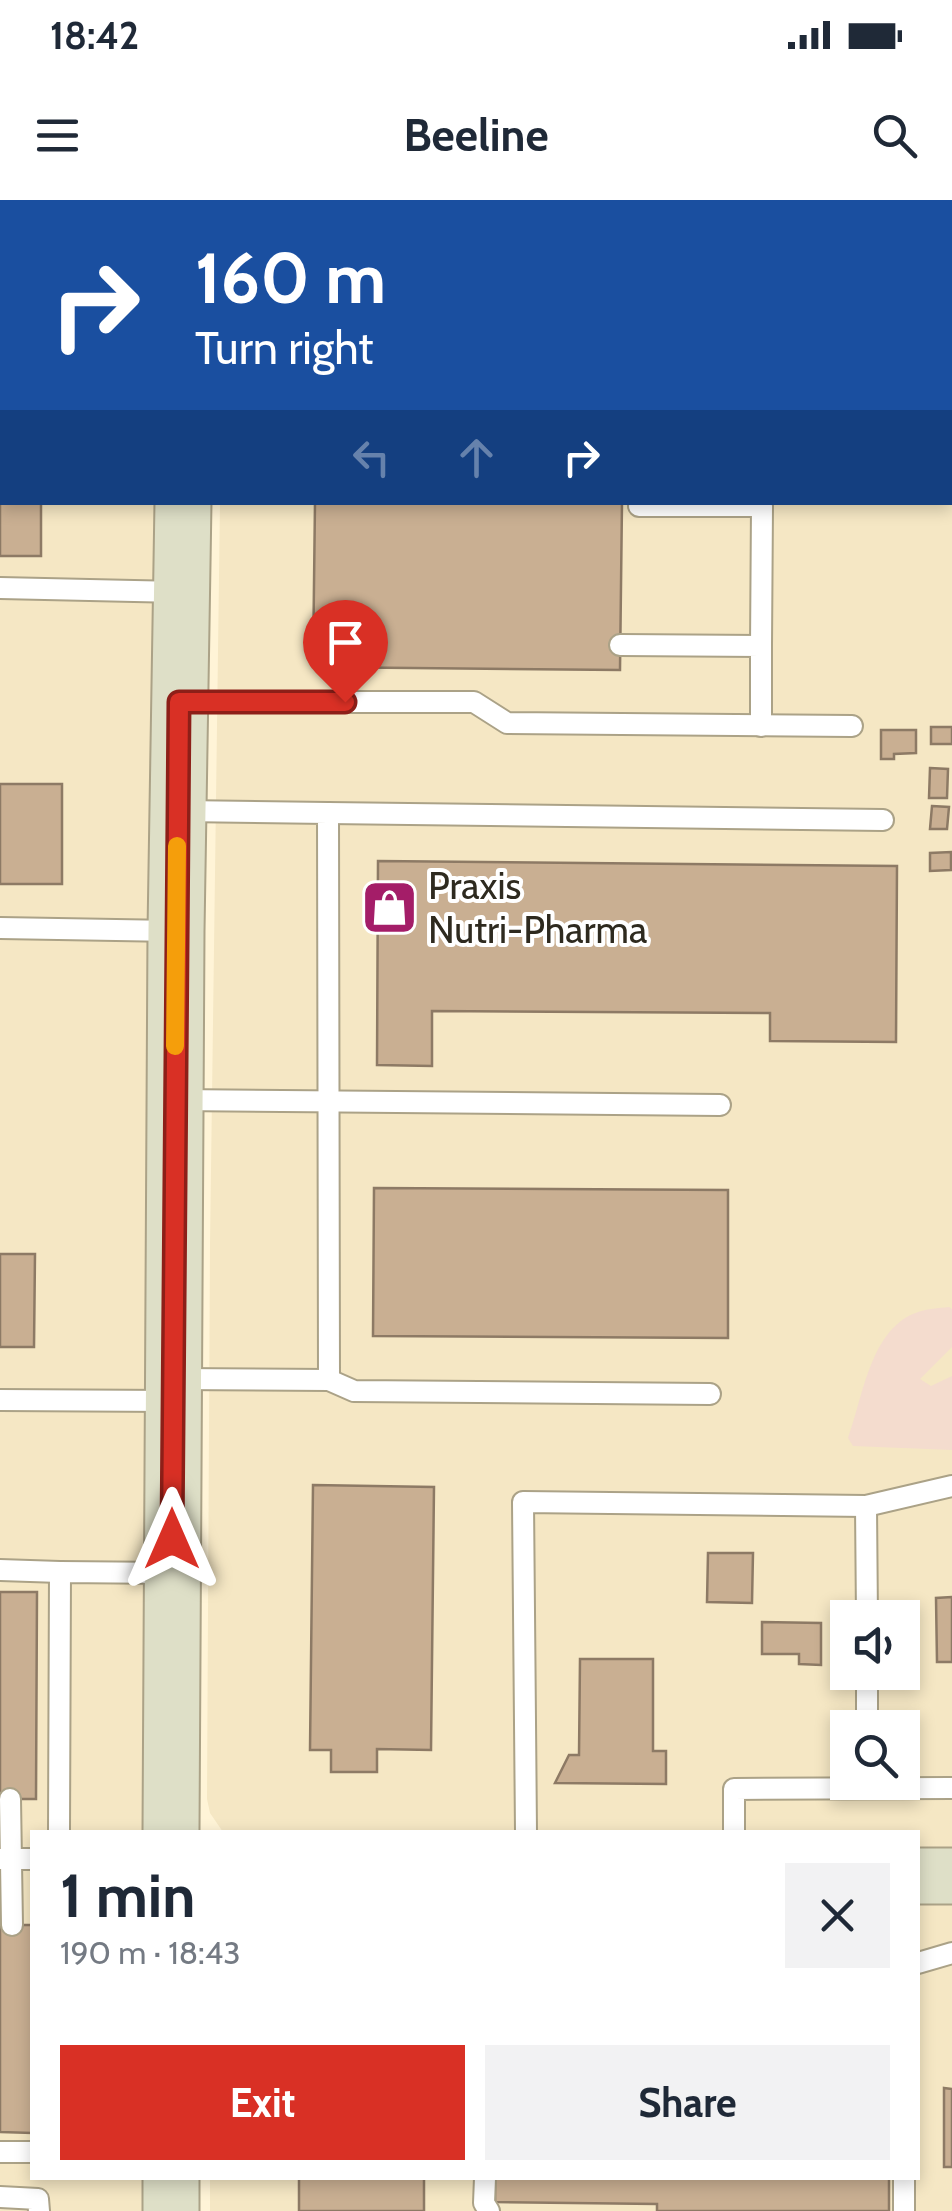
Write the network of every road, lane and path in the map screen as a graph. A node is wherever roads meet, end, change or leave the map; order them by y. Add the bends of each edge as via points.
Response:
1 (182, 505) edge
2 (639, 506) dead end
3 (0, 588) edge
4 (181, 592) junction
5 (620, 644) dead end
6 (761, 646) junction
7 (179, 702) junction
8 (761, 726) junction
9 (852, 726) dead end
10 (177, 811) junction
11 (328, 813) junction
12 (883, 820) dead end
13 (0, 928) edge
14 (176, 931) junction
15 (174, 1100) junction
16 (329, 1102) junction
17 (720, 1105) dead end
18 (330, 1380) junction
19 (173, 1390) junction
20 (710, 1394) dead end
21 (4, 1402) edge
22 (952, 1486) edge
23 (866, 1506) junction
24 (0, 1570) edge
25 (60, 1572) junction
26 (172, 1573) junction
27 (866, 1600) edge
28 (830, 1786) edge
29 (920, 1787) edge
30 (952, 1788) edge
31 (10, 1799) dead end
32 (59, 1830) edge
33 (171, 1830) edge
34 (526, 1830) edge
35 (734, 1830) edge
36 (5, 1859) edge
37 (920, 1876) edge
38 (952, 1876) edge
39 (12, 1925) dead end
40 (952, 1953) edge
41 (920, 1963) edge
42 (0, 2152) edge
43 (30, 2152) edge
44 (171, 2180) edge
45 (484, 2180) edge
46 (904, 2180) edge
47 (0, 2198) edge
48 (38, 2211) edge
49 (171, 2211) edge
50 (489, 2211) edge
51 (904, 2211) edge

1 - 4 street
2 - 6 lane via 762,506
3 - 4 lane
4 - 7 street
5 - 6 lane
6 - 8 lane
7 - 8 lane via 474,702 507,723
7 - 10 street
8 - 9 lane
10 - 11 lane
10 - 14 street
11 - 12 lane
11 - 16 lane
13 - 14 lane
14 - 15 street
15 - 16 lane
15 - 19 street
16 - 17 lane
16 - 18 lane
18 - 19 lane
18 - 20 lane via 354,1391
19 - 21 lane
19 - 26 street
22 - 23 lane
23 - 27 lane
23 - 34 lane via 523,1502
24 - 25 lane
25 - 26 lane
25 - 32 lane
26 - 33 street
28 - 35 lane via 734,1789
29 - 30 lane
31 - 36 lane
36 - 39 lane
37 - 38 street
40 - 41 lane
42 - 43 lane
44 - 49 street
45 - 50 lane
46 - 51 lane
47 - 48 lane via 38,2199

